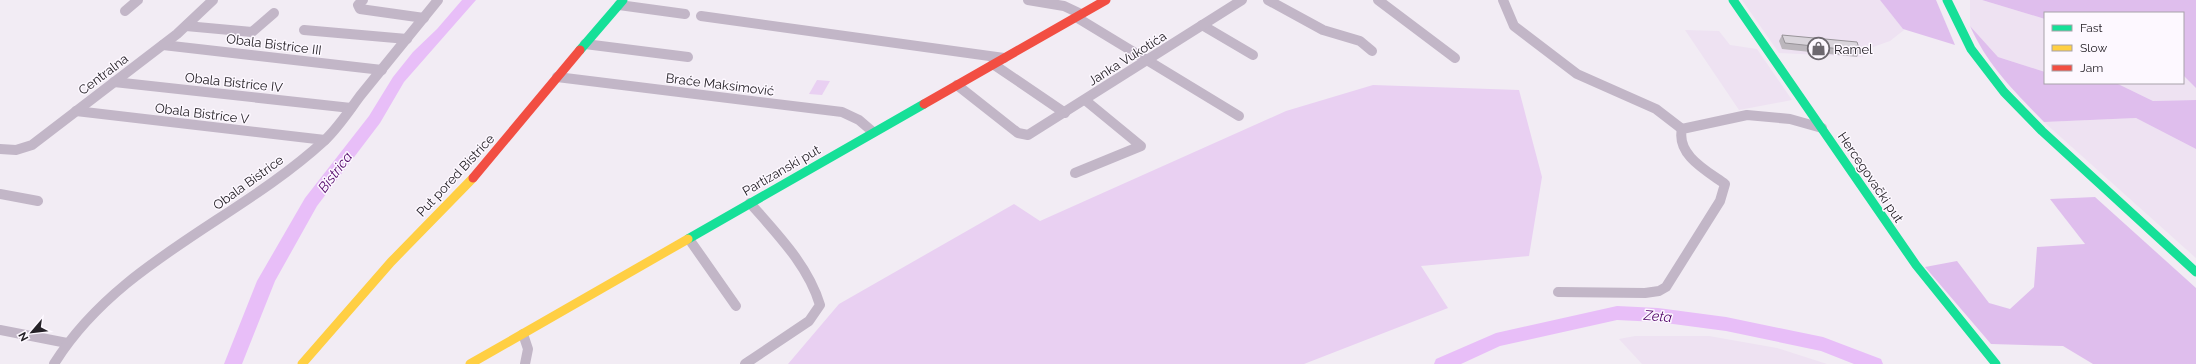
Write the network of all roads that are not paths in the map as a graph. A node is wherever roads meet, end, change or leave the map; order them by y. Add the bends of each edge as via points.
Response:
1 (138, 0) edge
2 (213, 0) edge
3 (438, 0) edge
4 (1028, 0) edge
5 (1106, 0) edge
6 (1242, 0) edge
7 (1268, 0) edge
8 (1378, 0) edge
9 (1503, 0) edge
10 (1733, 0) edge
11 (1947, 0) edge
12 (360, 2) edge
13 (621, 3) edge
14 (125, 11) dead end
15 (274, 13) dead end
16 (685, 14) dead end
17 (701, 16) dead end
18 (1079, 16) junction
19 (424, 18) junction
20 (1202, 25) junction
21 (186, 26) junction
22 (304, 30) dead end
23 (407, 39) junction
24 (585, 44) junction
25 (163, 45) junction
26 (1372, 51) dead end
27 (1253, 55) dead end
28 (688, 57) dead end
29 (1004, 58) junction
30 (1455, 58) dead end
31 (1146, 61) junction
32 (993, 64) junction
33 (382, 70) junction
34 (557, 76) junction
35 (114, 82) junction
36 (957, 85) junction
37 (1085, 100) junction
38 (351, 108) junction
39 (76, 111) junction
40 (1064, 113) junction
41 (1239, 116) dead end
42 (1822, 128) junction
43 (1682, 129) junction
44 (873, 132) junction
45 (325, 140) junction
46 (0, 149) edge
47 (1075, 173) dead end
48 (0, 194) edge
49 (38, 201) dead end
50 (750, 203) junction
51 (689, 239) junction
52 (2196, 272) edge
53 (1558, 292) dead end
54 (736, 306) dead end
55 (0, 330) edge
56 (523, 334) junction
57 (67, 343) junction
58 (54, 364) edge
59 (302, 364) edge
60 (470, 364) edge
61 (525, 364) edge
62 (745, 364) edge
63 (1996, 364) edge

1 - 14 street
2 - 21 street, Centralna
3 - 19 street, Obala Bistrice
4 - 18 street via 1064,6
5 - 18 street, Partizanski put
6 - 20 street, Janka Vukotića
7 - 26 street via 1329,32 1370,46
8 - 30 street
9 - 43 street via 1507,5 1509,20 1514,26 1577,74 1656,109
10 - 42 street, Hercegovački put
11 - 52 street via 1968,46 2004,92 2082,168
12 - 19 street via 360,9
13 - 16 street
13 - 24 street, Put pored Bistrice
15 - 21 street via 252,32
17 - 29 street
18 - 29 street, Partizanski put
18 - 31 street
19 - 23 street, Obala Bistrice
20 - 27 street
20 - 31 street, Janka Vukotića
21 - 25 street, Centralna
22 - 23 street
23 - 33 street, Obala Bistrice
24 - 28 street
24 - 34 street, Put pored Bistrice
25 - 33 street, Obala Bistrice III
25 - 35 street, Centralna
29 - 32 street, Partizanski put
31 - 37 street, Janka Vukotića
31 - 41 street
32 - 36 street, Partizanski put
32 - 40 street
33 - 38 street, Obala Bistrice
34 - 44 street, Braće Maksimović via 842,112 859,120
34 - 59 street, Put pored Bistrice via 465,188 391,262
35 - 38 street, Obala Bistrice IV
35 - 39 street, Centralna
36 - 40 street, Janka Vukotića via 1010,128 1025,135 1031,134
36 - 44 street, Partizanski put
37 - 40 street, Janka Vukotića
37 - 47 street via 1141,146
38 - 45 street, Obala Bistrice
39 - 45 street, Obala Bistrice V
39 - 46 street, Centralna via 32,145 16,150
42 - 43 street via 1790,119 1747,115
42 - 63 street, Hercegovački put via 1916,265
43 - 53 street via 1681,140 1688,156 1724,184 1720,201 1666,287 1645,293
44 - 50 street, Partizanski put
45 - 57 street, Obala Bistrice via 269,185 217,222 162,256 122,286
48 - 49 street
50 - 51 street, Partizanski put
50 - 62 street via 809,278 820,305 809,321
51 - 54 street
51 - 56 street, Partizanski put
55 - 57 street
56 - 60 street, Partizanski put
56 - 61 street via 529,355
57 - 58 street, Obala Bistrice

